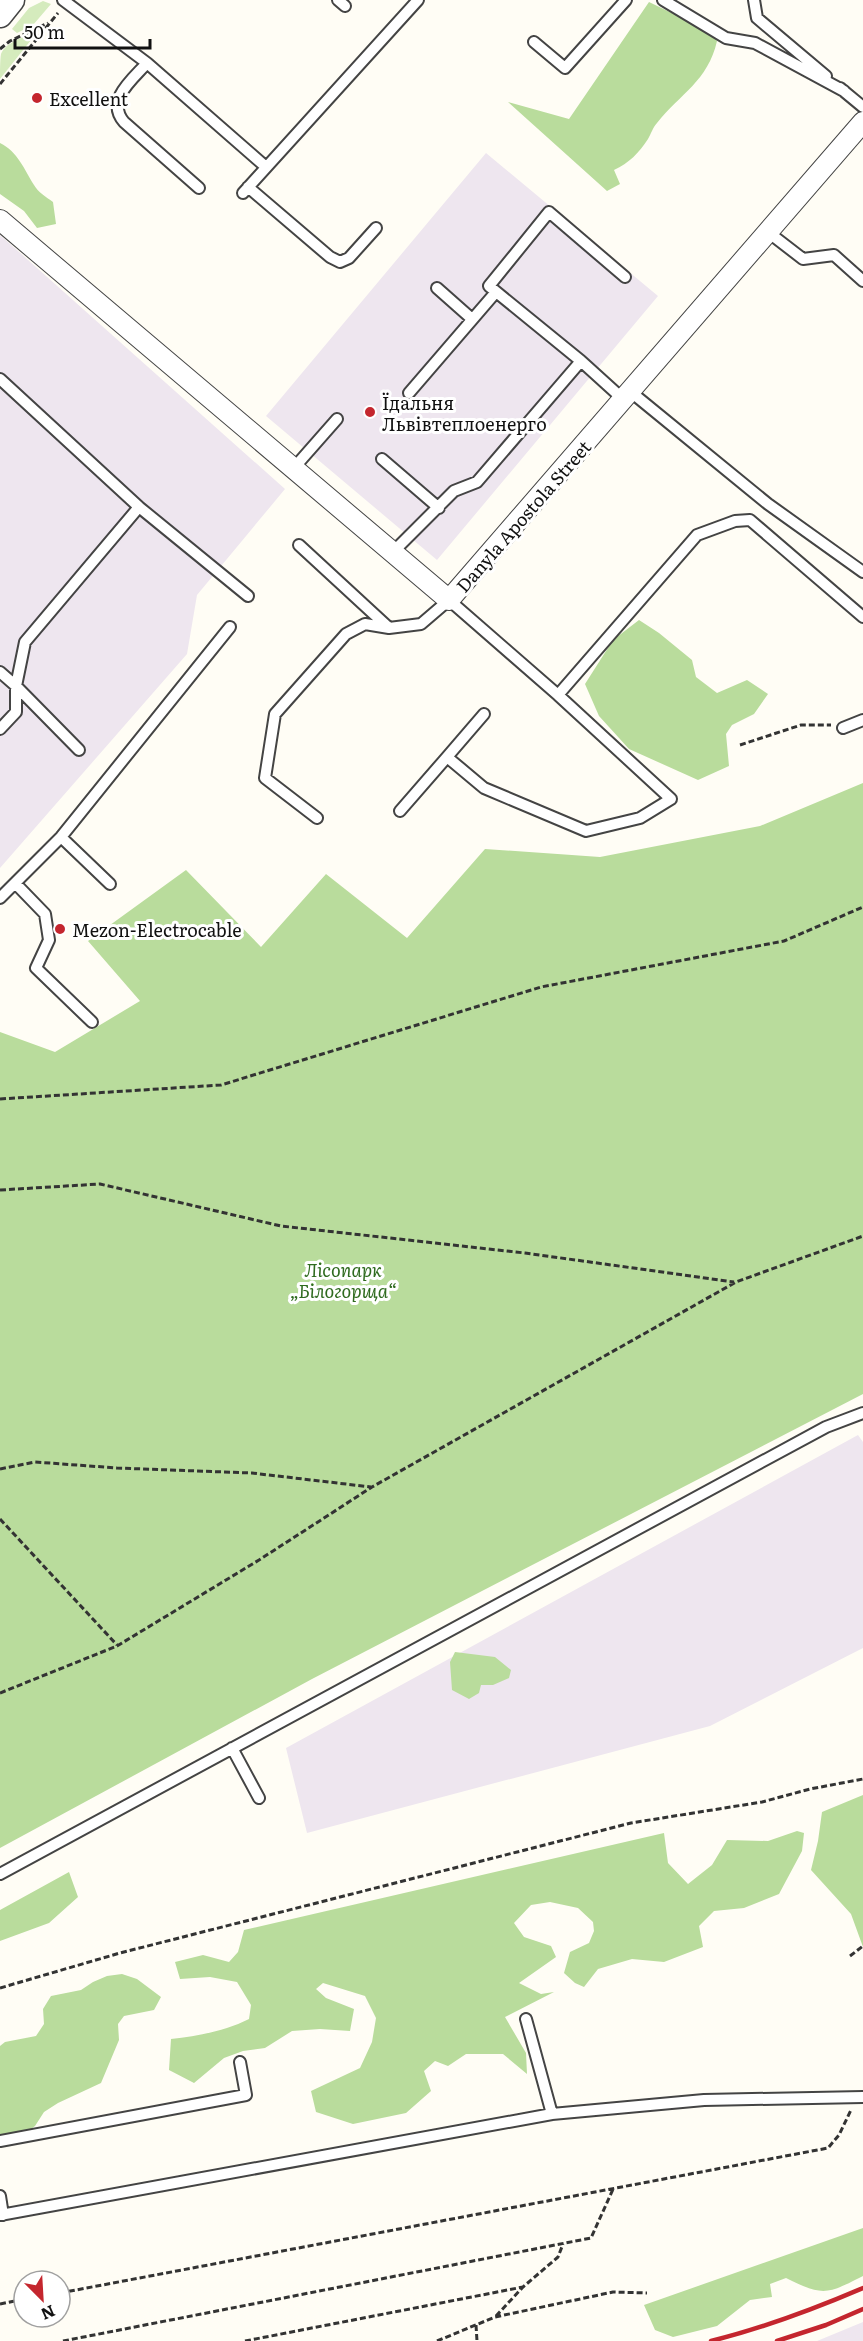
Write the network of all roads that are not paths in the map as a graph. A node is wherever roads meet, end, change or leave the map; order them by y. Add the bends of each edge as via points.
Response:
1 (12, 0) edge
2 (63, 0) edge
3 (418, 0) edge
4 (626, 0) edge
5 (663, 0) edge
6 (754, 0) edge
7 (0, 15) edge
8 (534, 42) dead end
9 (147, 63) junction
10 (844, 91) junction
11 (863, 107) edge
12 (861, 127) edge
13 (266, 167) junction
14 (199, 188) dead end
15 (0, 220) edge
16 (376, 228) dead end
17 (768, 232) junction
18 (625, 277) dead end
19 (863, 281) edge
20 (437, 288) dead end
21 (496, 292) junction
22 (472, 319) junction
23 (581, 361) junction
24 (0, 379) edge
25 (409, 393) dead end
26 (627, 396) junction
27 (337, 419) dead end
28 (381, 459) dead end
29 (293, 469) junction
30 (140, 507) junction
31 (439, 508) junction
32 (299, 545) dead end
33 (392, 553) junction
34 (863, 572) edge
35 (248, 596) dead end
36 (449, 600) junction
37 (863, 617) edge
38 (230, 627) dead end
39 (389, 628) junction
40 (0, 672) edge
41 (16, 686) junction
42 (558, 695) junction
43 (484, 714) dead end
44 (863, 720) edge
45 (843, 728) road end
46 (0, 729) edge
47 (79, 750) dead end
48 (447, 757) junction
49 (400, 811) dead end
50 (317, 818) dead end
51 (61, 837) junction
52 (15, 883) junction
53 (110, 884) dead end
54 (0, 898) edge
55 (92, 1022) dead end
56 (863, 1413) edge
57 (232, 1748) junction
58 (259, 1798) dead end
59 (0, 1874) edge
60 (526, 2019) dead end
61 (240, 2062) dead end
62 (859, 2097) edge
63 (552, 2114) junction
64 (0, 2141) edge
65 (0, 2196) edge
66 (2, 2215) edge

1 - 7 street
2 - 9 lane
3 - 13 lane
4 - 8 lane via 566,68
5 - 10 lane via 726,38 755,43
6 - 10 lane via 757,18
9 - 13 lane
9 - 14 lane via 119,97 118,113
10 - 11 lane
12 - 17 street, Danyla Apostola Street
13 - 16 lane via 245,190 336,260 350,258
15 - 29 street, Danyla Apostola Street
17 - 19 lane via 803,259 834,255
17 - 26 street, Danyla Apostola Street
18 - 21 lane via 549,212 489,285
20 - 22 lane
21 - 22 lane
21 - 23 lane
22 - 25 lane
23 - 26 lane
23 - 31 lane via 477,482 454,491
24 - 30 lane
26 - 34 lane
26 - 36 street, Danyla Apostola Street
27 - 29 lane
28 - 31 lane
29 - 33 street, Danyla Apostola Street
30 - 35 lane
30 - 41 lane via 25,642
31 - 33 lane
32 - 39 lane
33 - 36 street, Danyla Apostola Street
36 - 39 lane via 421,624
36 - 42 lane
37 - 42 lane via 750,520 735,521 697,535
38 - 51 lane
39 - 50 lane via 366,624 346,634 275,714 265,778
40 - 41 lane
41 - 46 lane via 16,711
41 - 47 lane
42 - 48 lane via 671,799 640,818 586,831 484,789
43 - 48 lane
44 - 45 lane
48 - 49 lane
51 - 52 lane
51 - 53 lane
52 - 54 lane
52 - 55 lane via 45,914 49,940 36,968
56 - 57 lane via 826,1427
57 - 58 lane
57 - 59 lane
60 - 63 lane
61 - 64 lane via 246,2095
62 - 63 lane via 704,2100
63 - 66 lane
65 - 66 lane

